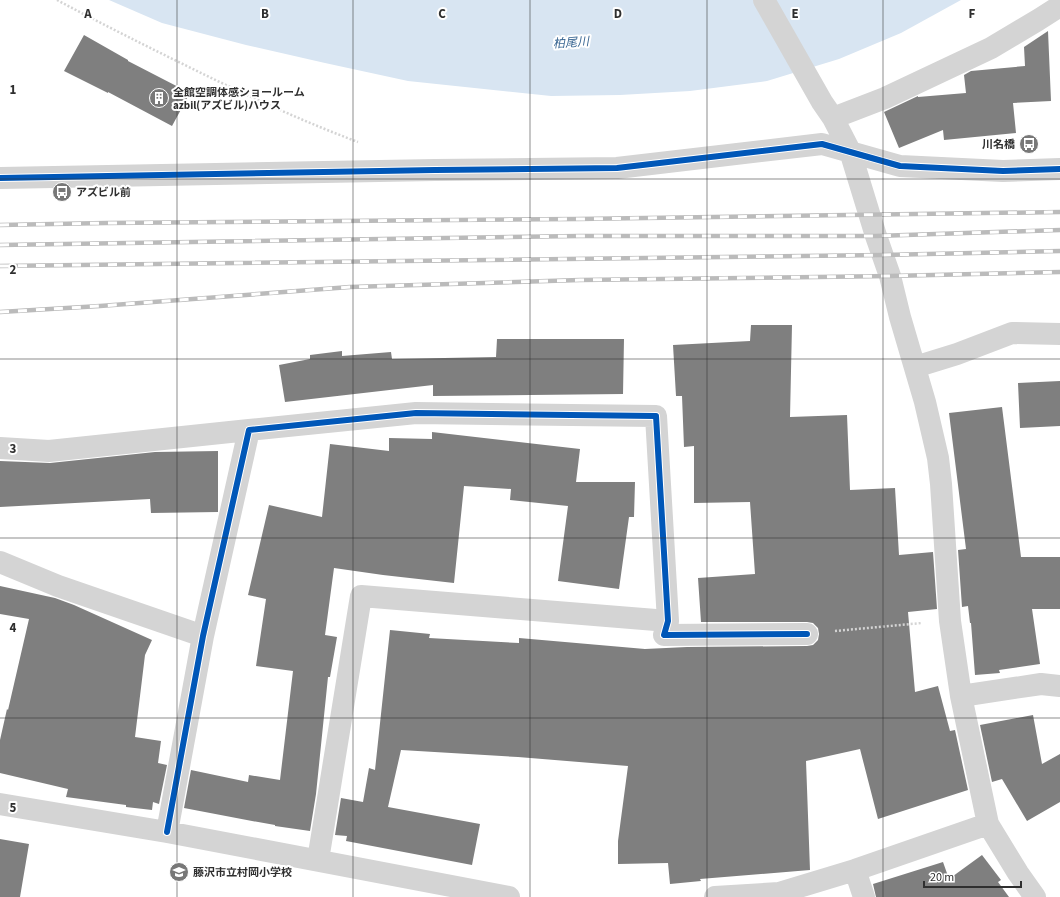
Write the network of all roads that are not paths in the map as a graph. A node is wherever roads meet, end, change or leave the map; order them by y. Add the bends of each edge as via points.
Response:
1 (764, 0) edge
2 (1060, 6) edge
3 (828, 110) junction
4 (850, 151) junction
5 (1060, 170) edge
6 (0, 178) edge
7 (1060, 334) edge
8 (914, 367) junction
9 (249, 430) junction
10 (0, 448) edge
11 (0, 562) edge
12 (668, 621) junction
13 (807, 634) road end
14 (203, 636) junction
15 (1060, 686) edge
16 (961, 696) junction
17 (0, 804) edge
18 (988, 824) junction
19 (167, 832) junction
20 (318, 860) junction
21 (855, 870) junction
22 (508, 897) edge
23 (715, 897) edge
24 (864, 897) edge
25 (1035, 897) edge

1 - 3 street
2 - 3 street via 991,48 885,98
3 - 4 street
4 - 5 street via 900,166 1003,171
4 - 6 street via 822,144 617,168
4 - 8 street via 890,276
7 - 8 street via 1012,333
8 - 16 street via 938,458 950,621
9 - 10 street via 50,451
9 - 12 street via 416,413 656,416
9 - 14 street
11 - 14 street via 58,586
12 - 13 street via 664,635
12 - 20 street via 361,596
14 - 19 street
15 - 16 street via 1041,684
16 - 18 street
17 - 19 street
18 - 21 street
18 - 25 street
19 - 20 street
20 - 22 street
21 - 23 street via 779,893
21 - 24 street

